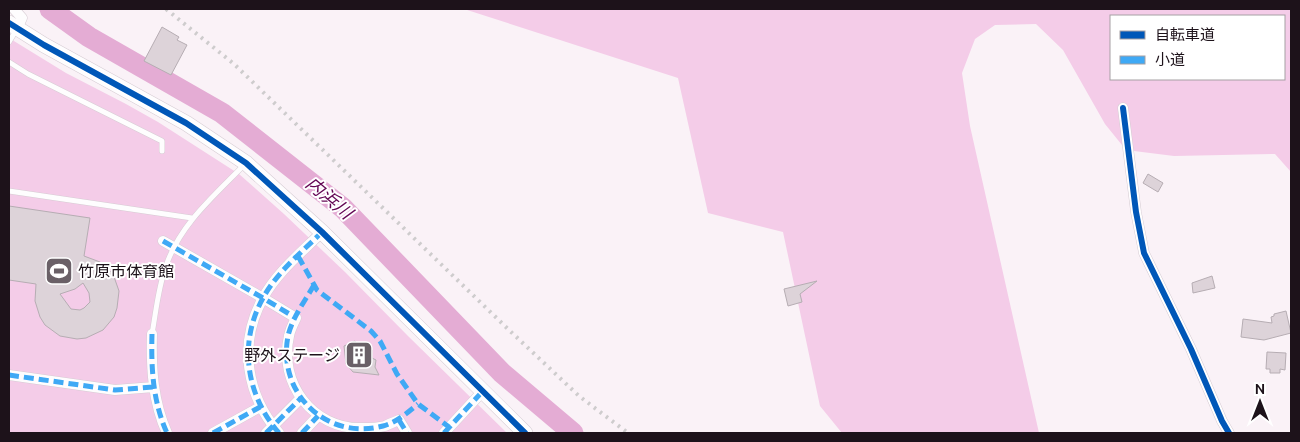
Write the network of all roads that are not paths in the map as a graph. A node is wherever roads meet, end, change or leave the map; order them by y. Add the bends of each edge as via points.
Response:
1 (14, 9) edge
2 (13, 26) edge
3 (9, 42) edge
4 (9, 62) edge
5 (1123, 108) dead end
6 (162, 151) dead end
7 (246, 164) junction
8 (9, 191) edge
9 (192, 218) junction
10 (322, 232) junction
11 (163, 241) dead end
12 (173, 247) junction
13 (263, 298) junction
14 (152, 334) joint
15 (9, 375) edge
16 (154, 388) junction
17 (482, 392) junction
18 (301, 398) junction
19 (260, 408) junction
20 (318, 416) junction
21 (273, 431) edge
22 (167, 433) edge
23 (212, 433) edge
24 (302, 433) edge
25 (407, 433) edge
26 (444, 433) edge
27 (525, 433) edge
28 (1229, 433) edge

1 - 2 street via 22,18
2 - 3 lane
2 - 7 street via 186,123
4 - 6 lane via 162,141
5 - 28 street via 1144,252
7 - 9 lane
7 - 10 street
8 - 9 lane
9 - 12 lane
10 - 13 street via 279,276
10 - 17 street
11 - 12 street
12 - 13 street
12 - 14 lane via 160,289
13 - 18 street via 296,318 289,334 287,353 291,378
13 - 19 street via 253,321 249,350 249,372
14 - 16 street
15 - 16 street via 115,390
16 - 22 street via 160,418
17 - 26 street
17 - 27 street
18 - 20 street
18 - 21 street
19 - 21 street
19 - 23 street
20 - 24 street
20 - 25 street via 332,424 353,428 377,427 399,420

